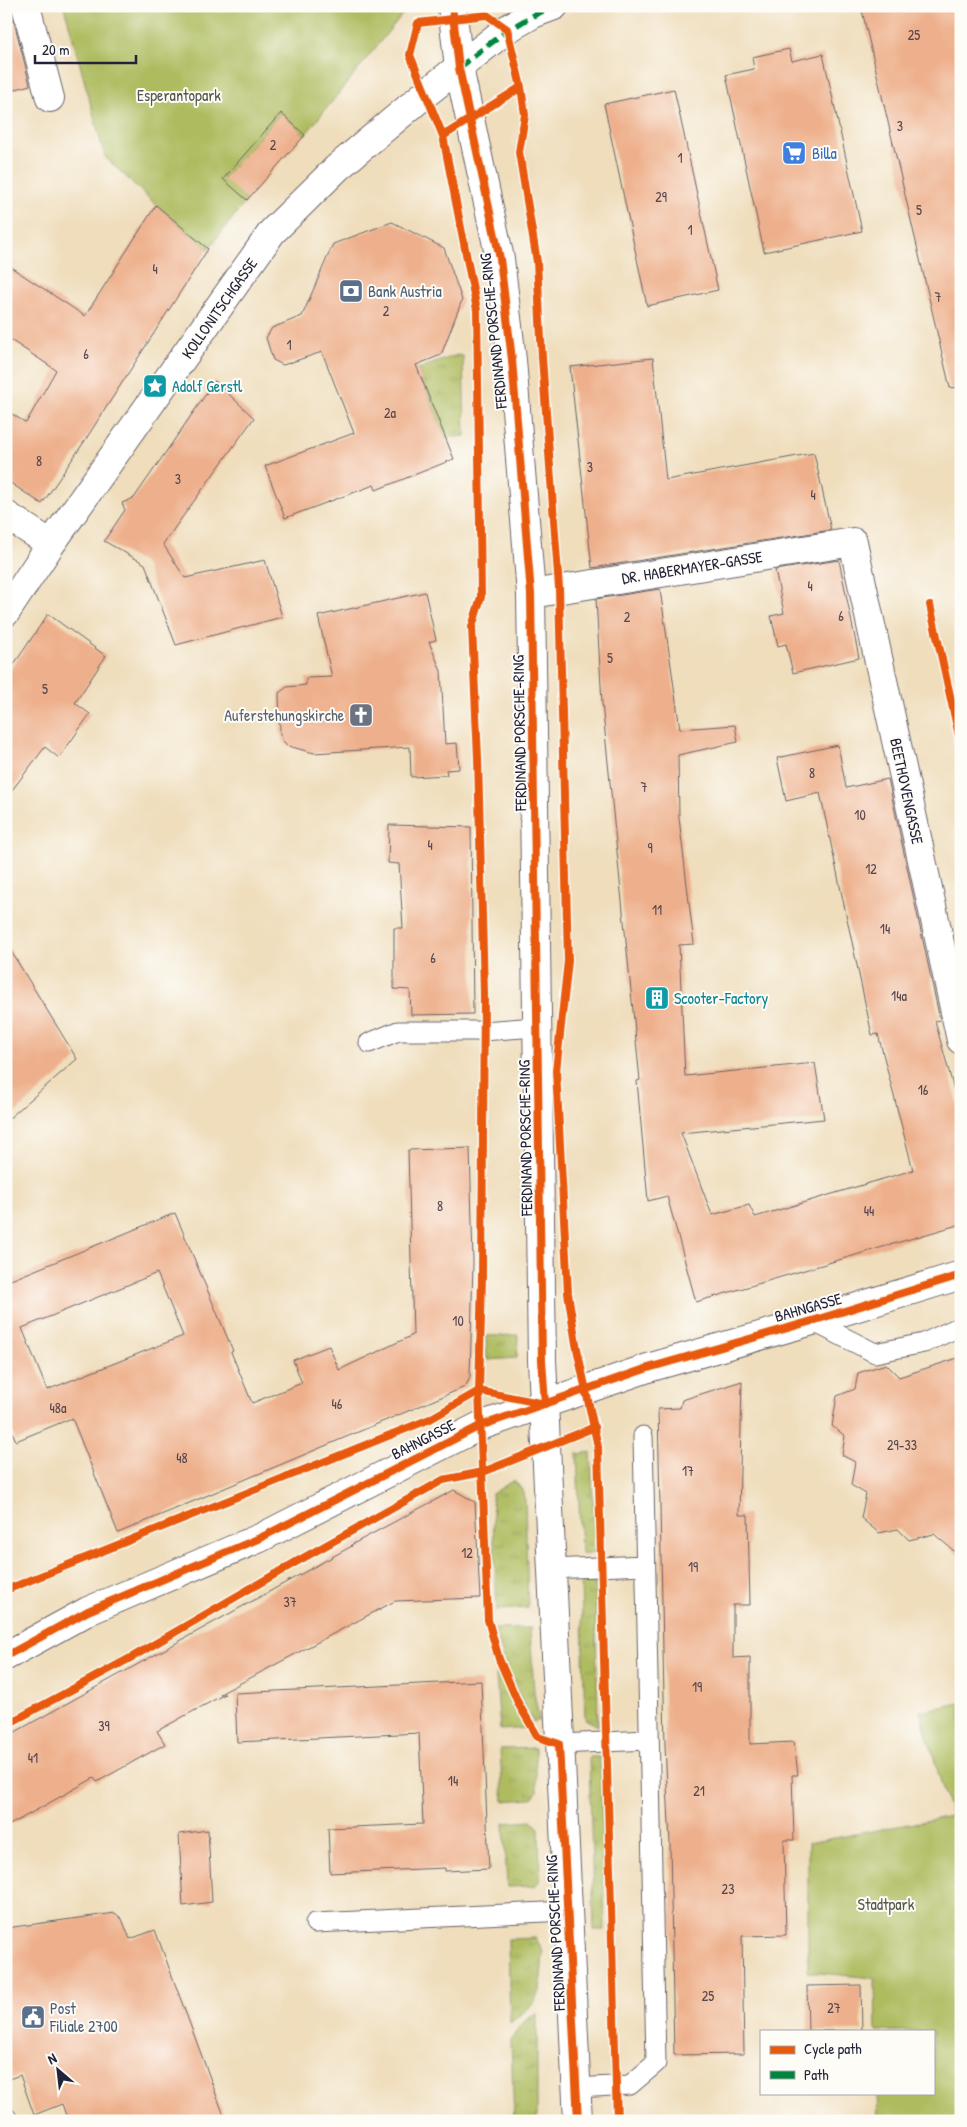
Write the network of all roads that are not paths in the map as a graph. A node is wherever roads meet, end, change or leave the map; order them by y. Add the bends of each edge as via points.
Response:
1 (26, 6) edge
2 (452, 6) edge
3 (554, 6) edge
4 (459, 68) junction
5 (50, 98) dead end
6 (6, 515) edge
7 (853, 542) joint
8 (51, 544) junction
9 (531, 594) junction
10 (6, 612) edge
11 (537, 1027) junction
12 (961, 1040) edge
13 (369, 1043) dead end
14 (961, 1275) edge
15 (812, 1321) junction
16 (961, 1326) edge
17 (544, 1404) junction
18 (643, 1436) dead end
19 (645, 1565) junction
20 (551, 1568) junction
21 (6, 1656) edge
22 (649, 1740) junction
23 (559, 1744) junction
24 (567, 1911) junction
25 (315, 1923) dead end
26 (576, 2088) junction
27 (6, 2117) edge
28 (9, 2121) edge
29 (578, 2121) edge

1 - 5 street
2 - 4 street, FERDINAND PORSCHE-RING
3 - 4 street, KOLLONITSCHGASSE via 507,29
4 - 8 street, KOLLONITSCHGASSE via 337,168 272,232
4 - 9 street, FERDINAND PORSCHE-RING via 500,259 512,360
6 - 8 street
7 - 9 street, DR. HABERMAYER-GASSE
7 - 12 street, BEETHOVENGASSE
8 - 10 street, KOLLONITSCHGASSE
9 - 11 street, FERDINAND PORSCHE-RING
11 - 13 lane via 398,1031
11 - 17 street, FERDINAND PORSCHE-RING
14 - 15 street, BAHNGASSE
15 - 16 lane via 875,1353 924,1343
15 - 17 street, BAHNGASSE via 648,1368
17 - 20 street, FERDINAND PORSCHE-RING
17 - 21 street, BAHNGASSE via 480,1426 260,1538 88,1611
18 - 19 lane
19 - 20 lane
19 - 22 lane
20 - 23 street, FERDINAND PORSCHE-RING
22 - 23 lane
22 - 26 lane via 656,2063 630,2086
23 - 24 street, FERDINAND PORSCHE-RING
24 - 25 lane
24 - 26 street, FERDINAND PORSCHE-RING
26 - 29 street, FERDINAND PORSCHE-RING
27 - 28 lane

